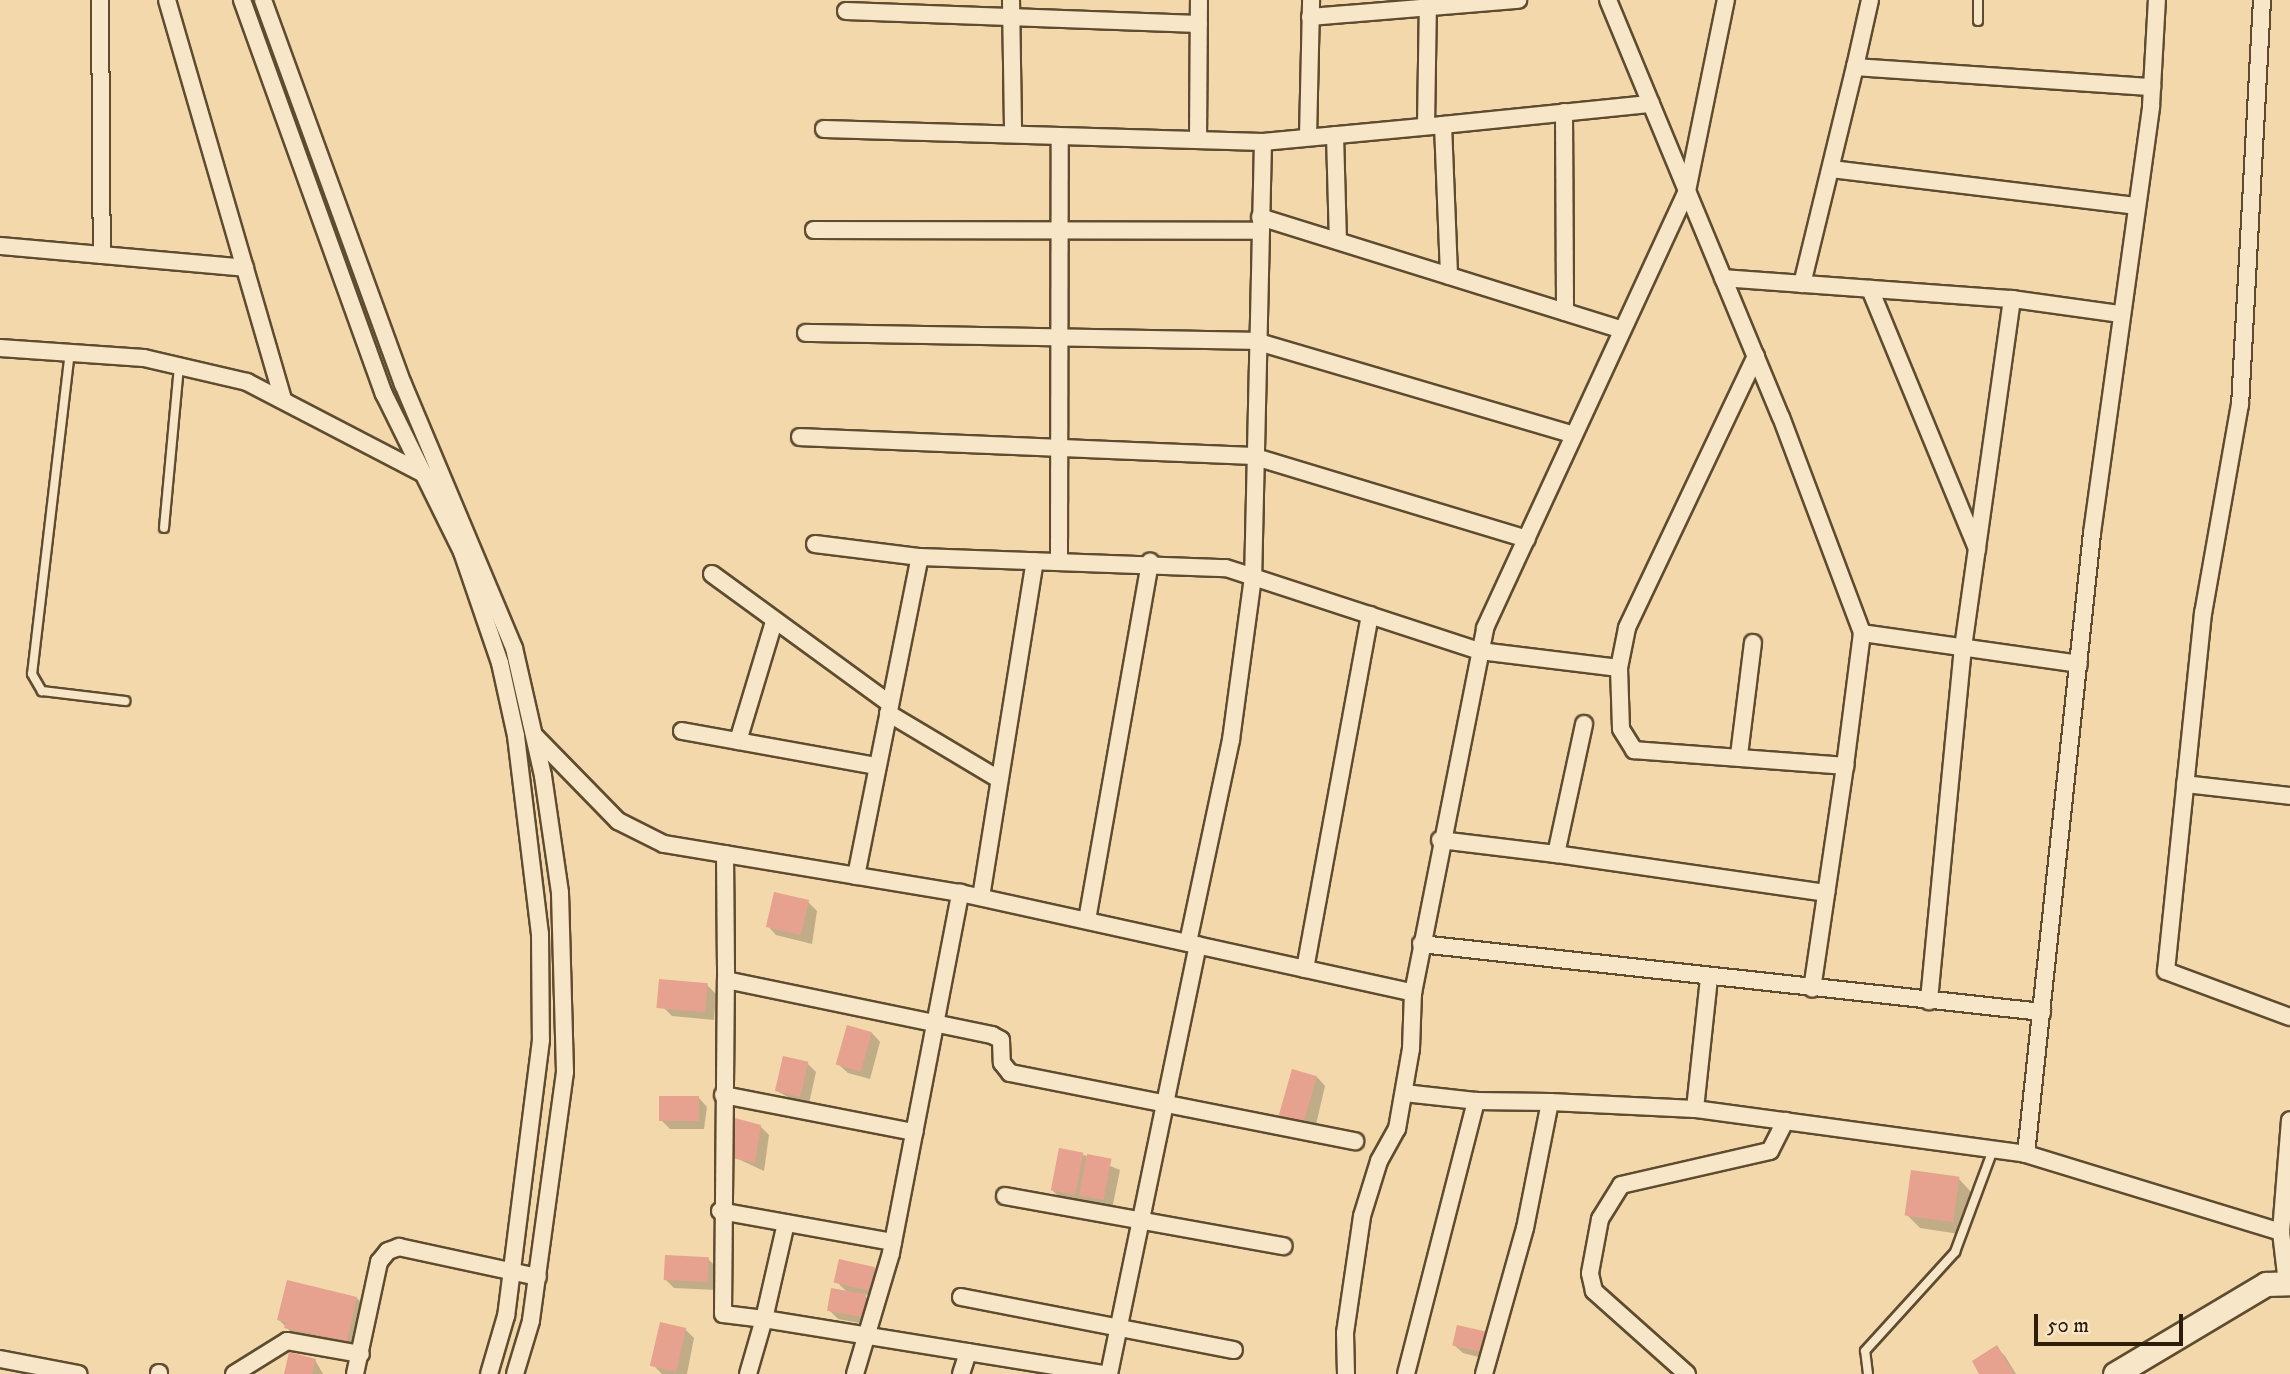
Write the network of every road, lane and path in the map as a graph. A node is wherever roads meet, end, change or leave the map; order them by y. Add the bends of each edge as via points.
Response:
1 (100, 0) edge
2 (167, 0) edge
3 (242, 0) edge
4 (263, 0) edge
5 (1199, 0) edge
6 (1311, 0) edge
7 (1518, 0) edge
8 (1608, 0) edge
9 (1726, 0) edge
10 (1870, 0) edge
11 (1978, 0) edge
12 (2157, 0) edge
13 (2262, 0) edge
14 (1428, 3) edge
15 (1011, 8) edge
16 (846, 11) dead end
17 (1310, 17) junction
18 (1978, 21) dead end
19 (1199, 24) junction
20 (1855, 67) junction
21 (2152, 87) junction
22 (1651, 104) junction
23 (1564, 113) junction
24 (1434, 125) junction
25 (824, 129) dead end
26 (1013, 134) junction
27 (1335, 135) junction
28 (1060, 136) junction
29 (1308, 137) junction
30 (1198, 140) junction
31 (1263, 142) junction
32 (1831, 169) junction
33 (1687, 191) junction
34 (2136, 206) junction
35 (1260, 224) junction
36 (814, 230) dead end
37 (1061, 231) junction
38 (1338, 241) junction
39 (0, 246) edge
40 (102, 255) junction
41 (245, 268) junction
42 (1449, 276) junction
43 (1723, 278) junction
44 (1802, 284) junction
45 (1870, 289) junction
46 (2012, 299) junction
47 (1565, 312) junction
48 (2120, 314) junction
49 (1620, 329) junction
50 (806, 333) dead end
51 (1057, 337) junction
52 (1255, 341) junction
53 (0, 348) edge
54 (70, 351) junction
55 (1756, 356) junction
56 (179, 363) junction
57 (283, 399) junction
58 (1571, 434) junction
59 (800, 437) dead end
60 (1056, 447) junction
61 (1252, 456) junction
62 (432, 472) junction
63 (164, 528) dead end
64 (1527, 539) junction
65 (816, 544) dead end
66 (1978, 551) junction
67 (920, 557) junction
68 (1059, 557) junction
69 (1035, 561) junction
70 (1150, 562) junction
71 (712, 574) dead end
72 (1253, 577) junction
73 (1370, 615) junction
74 (774, 622) junction
75 (1862, 633) junction
76 (1753, 643) dead end
77 (1963, 647) junction
78 (1480, 651) junction
79 (2079, 664) junction
80 (1619, 668) junction
81 (125, 701) dead end
82 (889, 708) junction
83 (1584, 724) dead end
84 (681, 731) dead end
85 (516, 736) junction
86 (536, 736) junction
87 (738, 741) junction
88 (1739, 755) junction
89 (877, 766) junction
90 (1845, 766) junction
91 (997, 778) junction
92 (2185, 784) junction
93 (2290, 796) edge
94 (1440, 840) junction
95 (725, 854) junction
96 (1556, 854) junction
97 (856, 876) junction
98 (960, 893) junction
99 (1826, 893) junction
100 (981, 897) junction
101 (1087, 920) junction
102 (1193, 944) junction
103 (1421, 944) junction
104 (1305, 969) junction
105 (1709, 978) junction
106 (726, 980) junction
107 (1812, 989) junction
108 (1412, 993) junction
109 (1930, 1001) junction
110 (2042, 1012) junction
111 (2290, 1017) edge
112 (935, 1020) junction
113 (1404, 1093) junction
114 (723, 1095) junction
115 (1476, 1101) junction
116 (1550, 1102) junction
117 (1164, 1105) junction
118 (1695, 1110) junction
119 (2290, 1120) edge
120 (1785, 1121) junction
121 (914, 1132) junction
122 (1355, 1141) dead end
123 (1993, 1150) junction
124 (2026, 1154) junction
125 (1005, 1196) dead end
126 (720, 1212) junction
127 (1140, 1221) junction
128 (786, 1223) junction
129 (2281, 1231) junction
130 (893, 1242) junction
131 (1284, 1246) dead end
132 (513, 1272) junction
133 (538, 1276) junction
134 (2289, 1283) edge
135 (961, 1297) dead end
136 (764, 1319) junction
137 (1118, 1329) junction
138 (866, 1336) junction
139 (1234, 1350) dead end
140 (968, 1352) junction
141 (362, 1354) junction
142 (0, 1359) edge
143 (1096, 1373) edge
144 (1412, 1373) edge
145 (79, 1374) edge
146 (234, 1374) edge
147 (355, 1374) edge
148 (489, 1374) edge
149 (515, 1374) edge
150 (748, 1374) edge
151 (855, 1374) edge
152 (961, 1374) edge
153 (1346, 1374) edge
154 (1484, 1374) edge
155 (1687, 1374) edge
156 (1868, 1374) edge
157 (2115, 1374) edge

1 - 40 street
2 - 41 street
3 - 62 street via 384,394
4 - 62 street
5 - 19 street
6 - 17 street
7 - 14 street
8 - 22 street
9 - 33 street
10 - 20 street
11 - 18 lane
12 - 21 street
13 - 92 street via 2241,404 2203,613
14 - 17 street
14 - 24 street
15 - 16 street
15 - 19 street
15 - 26 street
17 - 29 street
19 - 30 street
20 - 21 street
20 - 32 street
21 - 34 street
22 - 23 street
22 - 33 street
23 - 24 street
23 - 47 street
24 - 27 street
24 - 42 street
25 - 26 street
26 - 28 street
27 - 29 street
27 - 38 street
28 - 30 street
28 - 37 street
29 - 31 street
30 - 31 street
31 - 35 street
32 - 34 street
32 - 44 street
33 - 43 street
33 - 49 street
34 - 48 street
35 - 37 street
35 - 38 street
35 - 52 street
36 - 37 street
37 - 51 street
38 - 42 street
39 - 40 street
40 - 41 street
41 - 57 street
42 - 47 street
43 - 44 street
43 - 55 street
44 - 45 street
45 - 46 street
45 - 66 street
46 - 48 street
46 - 66 street
47 - 49 street
48 - 79 street
49 - 58 street
50 - 51 street
51 - 52 street
51 - 60 street
52 - 58 street
52 - 61 street
53 - 54 street
54 - 56 street
54 - 81 lane via 32,674 42,691
55 - 75 street
55 - 80 street via 1626,628
56 - 57 street
56 - 63 lane
57 - 62 street
58 - 64 street
59 - 60 street
60 - 61 street
60 - 68 street
61 - 64 street
61 - 72 street
62 - 85 street via 500,663
62 - 86 street via 514,648
64 - 78 street
65 - 67 street
66 - 77 street
67 - 69 street
67 - 82 street
68 - 69 street
68 - 70 street
69 - 91 street
70 - 72 street via 1226,568
70 - 101 street
71 - 74 street
72 - 73 street
72 - 102 street via 1231,740
73 - 78 street
73 - 104 street
74 - 82 street
74 - 87 street
75 - 77 street
75 - 90 street
76 - 88 street
77 - 79 street
77 - 109 street
78 - 80 street
78 - 94 street
79 - 110 street
80 - 88 street via 1621,729 1633,750
82 - 89 street
82 - 91 street
83 - 96 street
84 - 87 street
85 - 86 street
85 - 132 street via 540,934 541,1040
86 - 95 street via 618,821 664,844
86 - 133 street via 560,893 566,998 565,1072
87 - 89 street
88 - 90 street
89 - 97 street
90 - 99 street
91 - 100 street
92 - 93 street
92 - 111 street via 2166,971
94 - 96 street
94 - 103 street
95 - 97 street
95 - 106 street
96 - 99 street
97 - 98 street
98 - 100 street
98 - 112 street
99 - 107 street
100 - 101 street
101 - 102 street
102 - 104 street
102 - 117 street
103 - 105 street
103 - 108 street
104 - 108 street
105 - 107 street
105 - 118 street
106 - 112 street
106 - 114 street
107 - 109 street
108 - 113 street
109 - 110 street
110 - 124 street
112 - 117 street via 1001,1040 1002,1063 1010,1073
112 - 121 street
113 - 115 street
113 - 153 street via 1397,1129 1379,1161 1362,1216 1345,1333
114 - 121 street
114 - 126 street
115 - 116 street
115 - 144 street
116 - 118 street
116 - 154 street via 1525,1228
117 - 122 street
117 - 127 street
118 - 120 street
119 - 129 street
120 - 123 street
120 - 155 street via 1770,1151 1621,1185 1600,1219 1590,1273 1594,1291
121 - 130 street
123 - 124 street
123 - 156 lane via 1955,1252 1865,1351
124 - 129 street
125 - 127 street
126 - 128 street
126 - 136 street via 723,1314
127 - 131 street
127 - 137 street
128 - 130 street
128 - 136 street
129 - 134 street
130 - 138 street
132 - 133 street
132 - 141 street via 399,1247 388,1251 379,1262
132 - 148 street
133 - 149 street
134 - 157 street via 2266,1284
135 - 137 street
136 - 138 street
136 - 150 street
137 - 139 street
137 - 143 street
138 - 140 street
138 - 151 street
140 - 143 street
140 - 152 street
141 - 146 street via 288,1340
141 - 147 street
142 - 145 street

